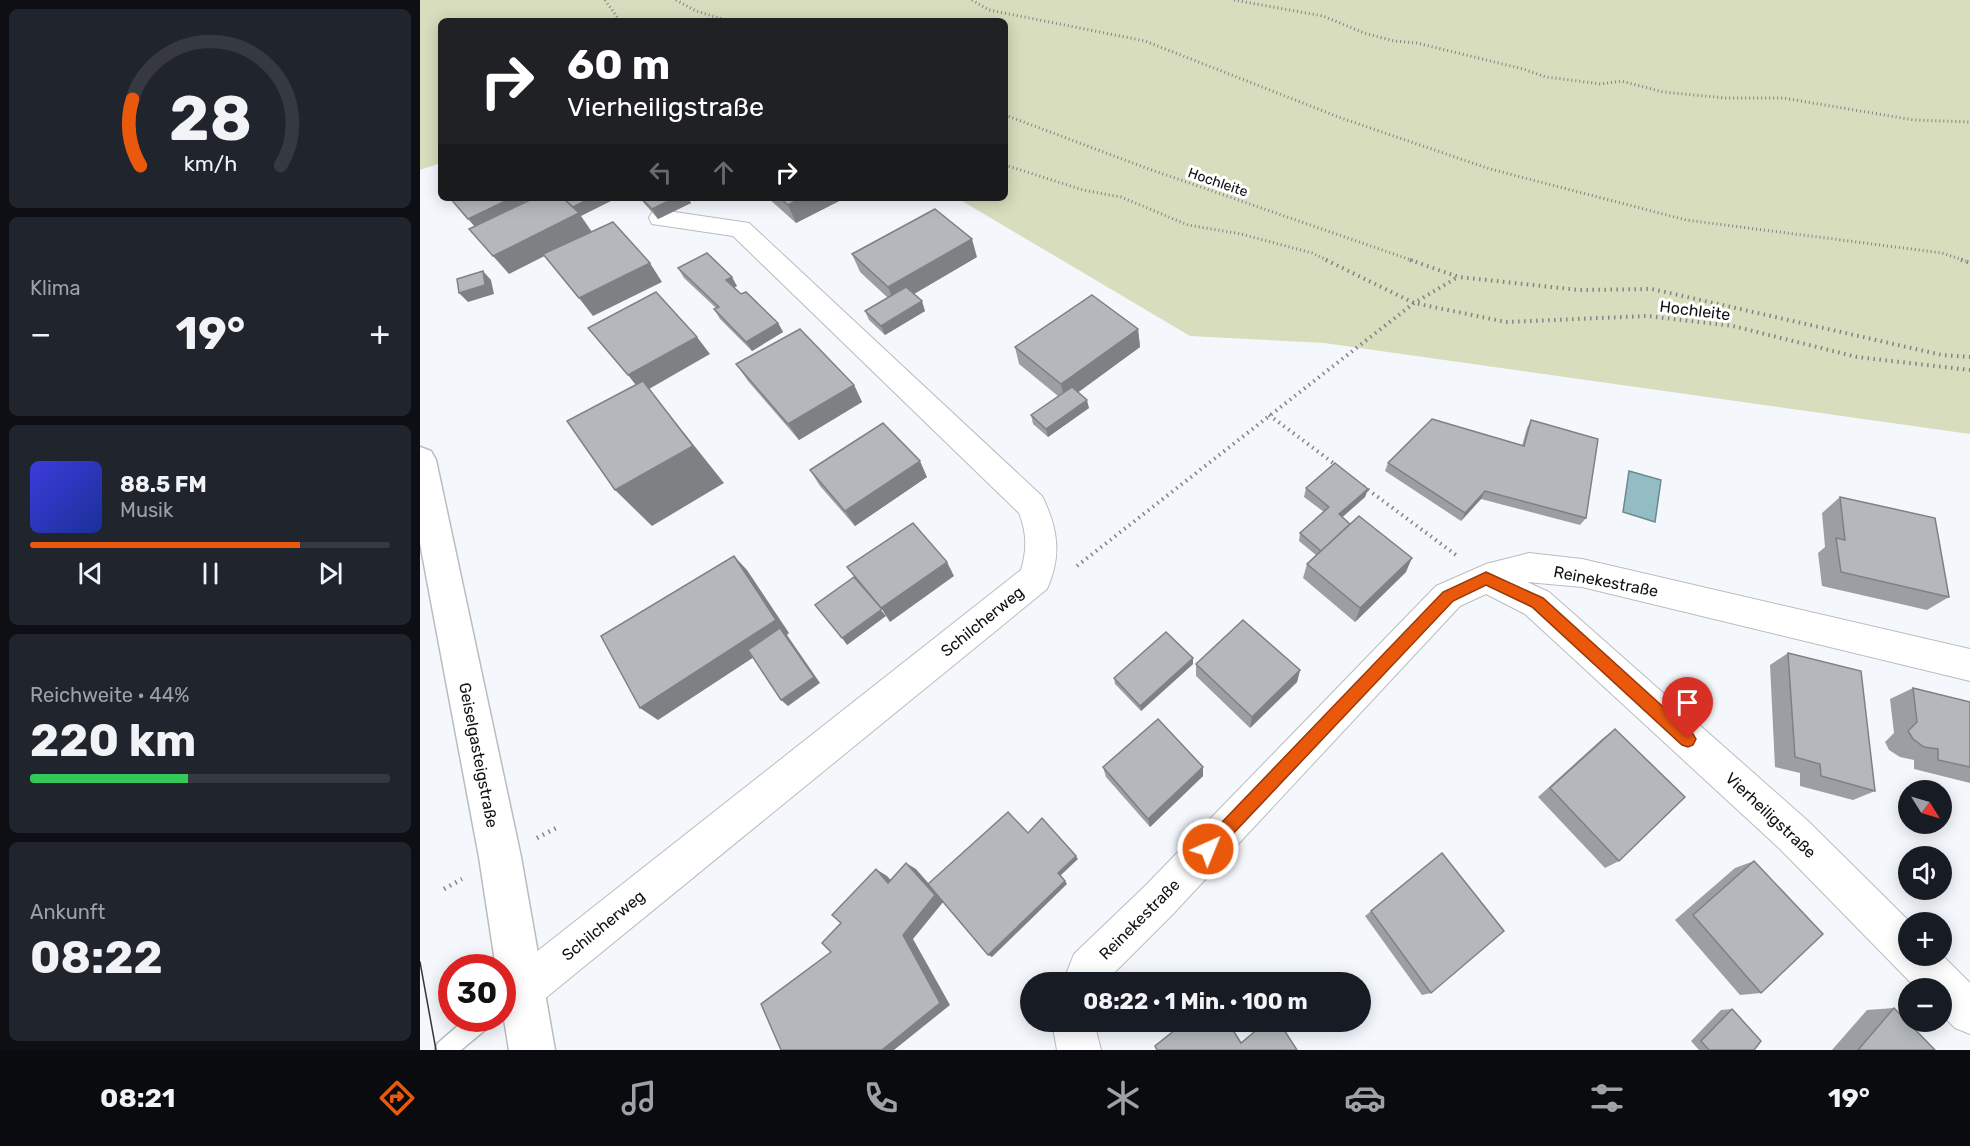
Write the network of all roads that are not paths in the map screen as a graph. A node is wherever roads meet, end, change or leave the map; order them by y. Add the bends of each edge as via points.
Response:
1 (661, 218) dead end
2 (420, 460) edge
3 (1486, 578) junction
4 (1970, 665) edge
5 (1898, 940) edge
6 (508, 954) edge
7 (1923, 966) edge
8 (1088, 972) edge
9 (516, 995) edge
10 (516, 1008) edge
11 (1970, 1013) edge
12 (467, 1032) edge
13 (1075, 1032) edge
14 (445, 1050) edge
15 (532, 1050) edge
16 (1078, 1050) edge

1 - 9 street, Schilcherweg via 740,229 1031,506 1042,530 1043,555 1035,579
2 - 6 main road, Geiselgasteigstraße via 500,857
3 - 4 street, Reinekestraße via 1529,567 1582,573
3 - 5 street, Vierheiligstraße via 1538,603 1794,835
3 - 8 street, Reinekestraße via 1448,596
7 - 11 street
10 - 15 main road, Geiselgasteigstraße
12 - 14 lane
13 - 16 street

